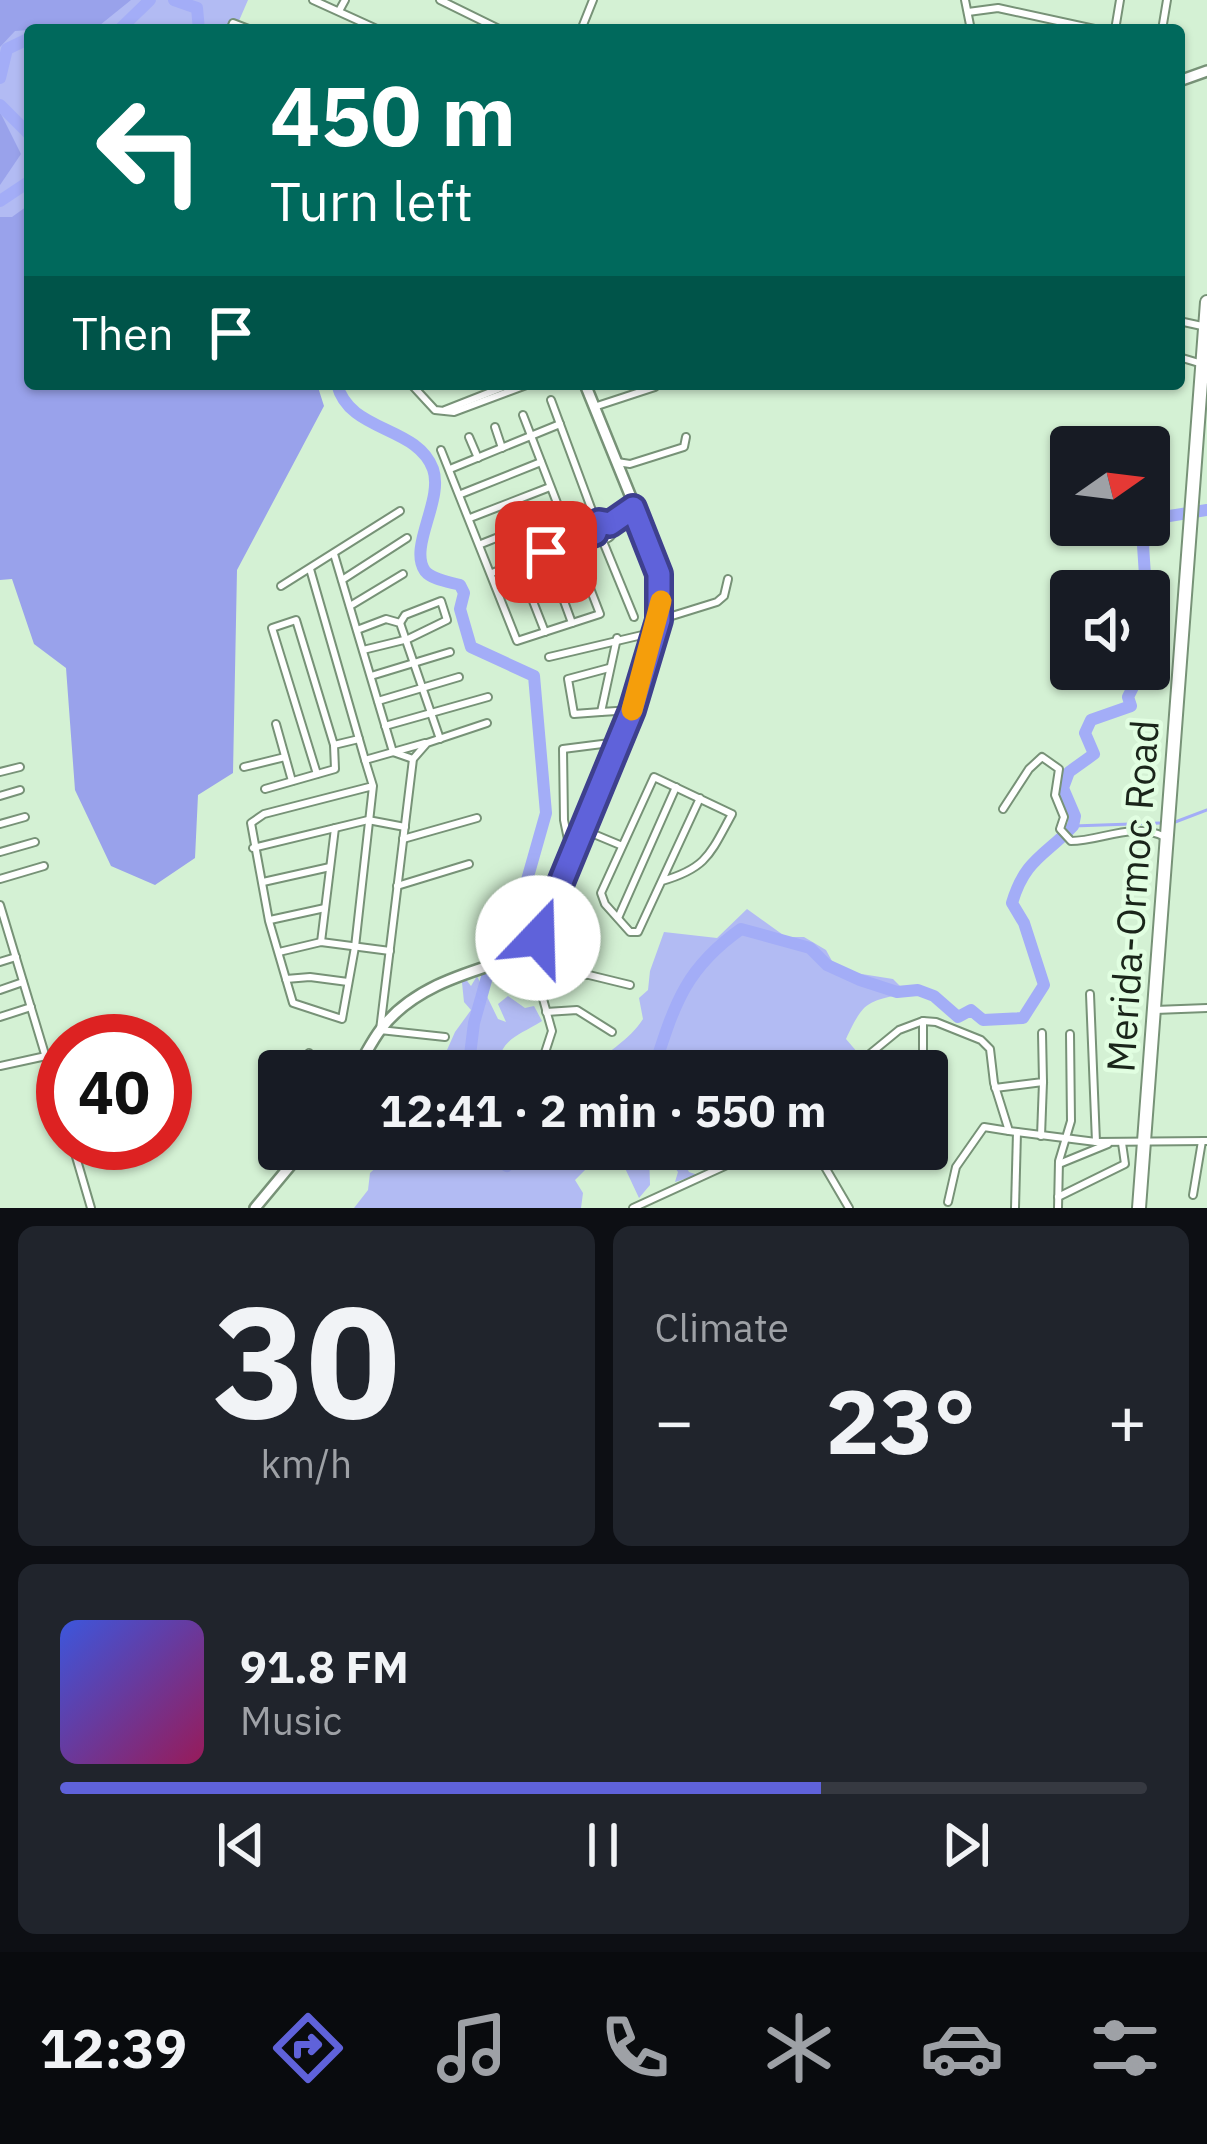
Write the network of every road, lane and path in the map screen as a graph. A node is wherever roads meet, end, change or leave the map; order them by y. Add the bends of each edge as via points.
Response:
1 (345, 0) edge
2 (440, 0) edge
3 (965, 0) edge
4 (319, 1) edge
5 (339, 11) junction
6 (968, 12) junction
7 (366, 24) edge
8 (484, 24) edge
9 (970, 24) edge
10 (1071, 24) edge
11 (1207, 302) edge
12 (1205, 327) edge
13 (1185, 360) edge
14 (1202, 364) junction
15 (419, 390) edge
16 (496, 390) edge
17 (513, 390) edge
18 (587, 390) edge
19 (649, 390) edge
20 (551, 400) dead end
21 (593, 407) junction
22 (442, 412) junction
23 (523, 416) dead end
24 (560, 424) junction
25 (495, 427) dead end
26 (531, 436) junction
27 (469, 437) dead end
28 (686, 437) dead end
29 (502, 448) junction
30 (441, 450) dead end
31 (478, 458) junction
32 (541, 462) junction
33 (613, 462) junction
34 (450, 469) junction
35 (551, 487) junction
36 (460, 494) junction
37 (633, 508) junction
38 (400, 512) dead end
39 (561, 512) junction
40 (470, 518) junction
41 (639, 520) junction
42 (612, 527) junction
43 (598, 532) junction
44 (407, 538) dead end
45 (572, 541) junction
46 (480, 544) junction
47 (546, 552) junction
48 (334, 554) junction
49 (518, 563) junction
50 (310, 569) junction
51 (492, 573) junction
52 (404, 574) dead end
53 (728, 578) dead end
54 (342, 580) junction
55 (281, 586) dead end
56 (350, 606) junction
57 (634, 616) dead end
58 (659, 620) junction
59 (400, 623) junction
60 (572, 623) junction
61 (357, 630) junction
62 (545, 632) junction
63 (655, 632) junction
64 (617, 638) junction
65 (407, 639) junction
66 (363, 650) junction
67 (450, 652) dead end
68 (549, 657) dead end
69 (415, 662) junction
70 (611, 667) junction
71 (370, 676) junction
72 (459, 677) dead end
73 (423, 688) junction
74 (488, 697) dead end
75 (378, 701) junction
76 (632, 710) junction
77 (601, 712) junction
78 (432, 714) junction
79 (276, 724) dead end
80 (488, 724) dead end
81 (385, 726) junction
82 (359, 739) junction
83 (440, 739) junction
84 (427, 742) junction
85 (618, 742) junction
86 (334, 746) junction
87 (393, 752) junction
88 (285, 757) junction
89 (413, 759) junction
90 (365, 760) junction
91 (20, 766) dead end
92 (244, 767) dead end
93 (0, 772) edge
94 (316, 774) junction
95 (292, 781) junction
96 (373, 786) junction
97 (676, 787) junction
98 (265, 788) dead end
99 (20, 790) dead end
100 (0, 796) edge
101 (700, 798) junction
102 (1003, 809) dead end
103 (25, 818) dead end
104 (478, 818) dead end
105 (368, 820) junction
106 (0, 824) edge
107 (405, 827) junction
108 (335, 829) junction
109 (580, 829) junction
110 (1166, 829) junction
111 (403, 839) junction
112 (35, 842) dead end
113 (620, 845) junction
114 (253, 848) junction
115 (0, 852) edge
116 (571, 854) junction
117 (469, 864) dead end
118 (44, 866) dead end
119 (330, 867) junction
120 (0, 879) edge
121 (662, 881) junction
122 (261, 883) junction
123 (398, 886) junction
124 (0, 906) edge
125 (325, 908) junction
126 (618, 918) junction
127 (269, 921) junction
128 (4, 932) edge
129 (321, 942) junction
130 (355, 947) junction
131 (389, 951) junction
132 (279, 952) junction
133 (526, 954) junction
134 (16, 957) junction
135 (0, 962) edge
136 (536, 974) junction
137 (286, 980) junction
138 (23, 982) junction
139 (348, 982) junction
140 (630, 985) dead end
141 (0, 990) edge
142 (1090, 994) dead end
143 (31, 1007) junction
144 (1207, 1008) edge
145 (1155, 1010) junction
146 (546, 1012) junction
147 (0, 1017) edge
148 (923, 1021) junction
149 (36, 1023) edge
150 (380, 1030) junction
151 (612, 1032) dead end
152 (1042, 1033) dead end
153 (1070, 1034) dead end
154 (445, 1036) dead end
155 (368, 1050) edge
156 (546, 1050) edge
157 (875, 1050) edge
158 (923, 1050) edge
159 (36, 1058) edge
160 (0, 1066) edge
161 (1043, 1082) junction
162 (995, 1088) junction
163 (1013, 1132) junction
164 (1041, 1136) junction
165 (1065, 1140) junction
166 (1204, 1141) edge
167 (1096, 1142) junction
168 (1111, 1142) junction
169 (1122, 1143) junction
170 (1143, 1143) junction
171 (1059, 1164) junction
172 (80, 1170) edge
173 (287, 1170) edge
174 (716, 1170) edge
175 (827, 1170) edge
176 (1193, 1195) dead end
177 (1058, 1197) junction
178 (948, 1202) dead end
179 (91, 1208) edge
180 (255, 1208) edge
181 (633, 1208) edge
182 (849, 1208) edge
183 (1015, 1208) edge
184 (1058, 1208) edge
185 (1139, 1208) edge

1 - 5 street
2 - 8 street
3 - 6 street
4 - 5 street
5 - 7 street
6 - 9 street
6 - 10 street via 998,8
11 - 12 highway, Merida-Ormoc Road
12 - 14 highway, Merida-Ormoc Road
13 - 14 street
14 - 110 highway, Merida-Ormoc Road
15 - 22 street
16 - 22 street
17 - 22 street
18 - 21 street
19 - 21 street
20 - 24 street
21 - 33 street
23 - 26 street
24 - 26 street
24 - 43 street
25 - 29 street
26 - 29 street
26 - 32 street
27 - 31 street
28 - 33 street via 683,447
29 - 31 street
30 - 34 street
31 - 34 street
32 - 35 street
32 - 36 street
33 - 37 street
34 - 36 street
35 - 39 street
35 - 40 street
36 - 40 street
37 - 41 street
37 - 42 street
38 - 48 street
39 - 45 street
39 - 46 street
40 - 46 street
41 - 42 street
41 - 58 street via 659,574
42 - 43 street via 610,536
42 - 43 street via 605,521
43 - 45 street
43 - 57 street
44 - 54 street
45 - 47 street
45 - 60 street via 600,614
46 - 51 street
47 - 49 street
47 - 60 street
48 - 50 street
48 - 54 street
49 - 51 street
49 - 62 street
50 - 55 street
50 - 82 street
51 - 62 street via 517,641
52 - 56 street
53 - 58 street via 717,602
54 - 56 street
56 - 61 street
58 - 63 street
59 - 61 street via 386,619
59 - 65 street
59 - 65 street via 441,601 447,620
60 - 62 street
61 - 66 street
63 - 64 street
63 - 76 street
64 - 68 street
64 - 70 street
65 - 66 street
65 - 69 street
66 - 71 street
67 - 69 street
69 - 71 street
69 - 73 street
70 - 77 street
70 - 77 street via 568,680 574,714
71 - 75 street
72 - 73 street
73 - 75 street
73 - 78 street
74 - 78 street
75 - 81 street
76 - 77 street
76 - 85 street
78 - 81 street
78 - 83 street
79 - 88 street
80 - 83 street
81 - 87 street
82 - 86 street
82 - 90 street
83 - 84 street
84 - 87 street
84 - 89 street
85 - 109 street
85 - 116 street via 563,749
86 - 94 street via 335,769
86 - 94 street via 296,620 272,628
87 - 89 street
87 - 90 street
88 - 92 street
88 - 95 street
89 - 107 street
90 - 96 street
91 - 93 street
94 - 95 street
95 - 98 street
96 - 105 street
96 - 114 street via 264,814 250,823
97 - 101 street
97 - 113 street via 654,777
97 - 126 street
99 - 100 street
101 - 121 street
101 - 121 street via 732,814 692,872
102 - 110 street via 1042,757 1060,770 1055,795 1071,841
103 - 106 street
104 - 111 street
105 - 107 street
105 - 108 street
105 - 130 street
107 - 111 street
108 - 114 street
108 - 119 street
109 - 113 street
109 - 116 street
110 - 145 highway, Merida-Ormoc Road
111 - 123 street
112 - 115 street
113 - 126 street via 601,893
114 - 122 street
116 - 133 street
117 - 123 street
118 - 120 street
119 - 122 street
119 - 125 street
121 - 126 street via 638,932
122 - 127 street
123 - 131 street
124 - 128 street
125 - 127 street
125 - 129 street
127 - 132 street
128 - 134 street
129 - 130 street
129 - 132 street
130 - 131 street
130 - 139 street
131 - 150 street
132 - 137 street
133 - 136 street
133 - 150 street via 438,984
134 - 135 street
134 - 138 street
136 - 140 street
136 - 146 street
137 - 139 street
137 - 139 street via 292,1003 342,1019
138 - 141 street
138 - 143 street
142 - 167 street
143 - 147 street
143 - 149 street
144 - 145 street
145 - 170 highway, Merida-Ormoc Road
146 - 151 street via 577,1010
146 - 156 street via 552,1031
148 - 157 street
148 - 158 street
148 - 162 street via 990,1048
150 - 154 street
150 - 155 street
152 - 161 street
153 - 165 street
159 - 160 street
161 - 162 street
161 - 164 street
162 - 163 street
163 - 164 street
163 - 178 street via 984,1127 956,1167
163 - 183 street
164 - 165 street
165 - 167 street
165 - 171 street
166 - 170 street
166 - 176 street
167 - 168 street
168 - 169 street
168 - 171 street
169 - 170 street
169 - 177 street via 1125,1164
170 - 185 highway, Merida-Ormoc Road
171 - 177 street
172 - 179 street
173 - 180 street
174 - 181 street
175 - 182 street
177 - 184 street

